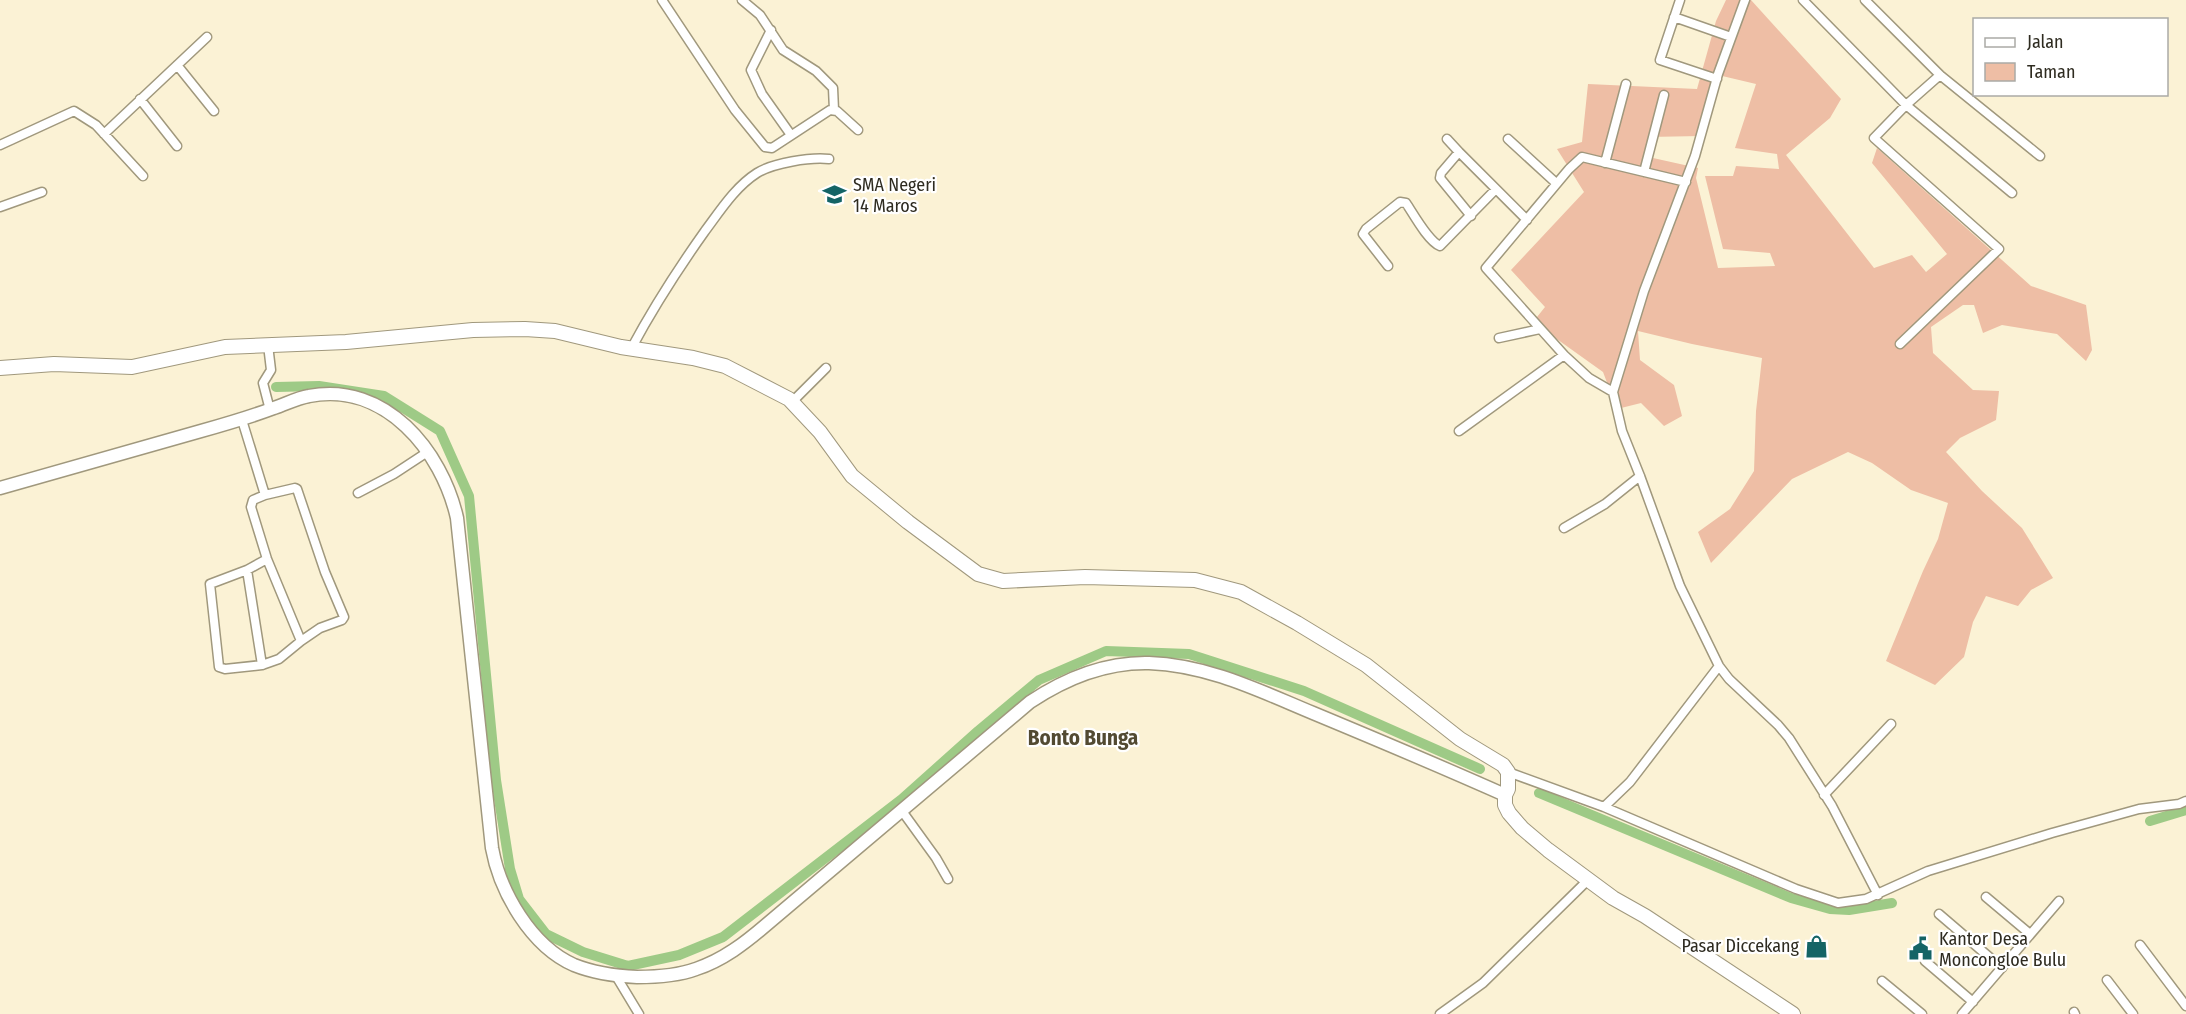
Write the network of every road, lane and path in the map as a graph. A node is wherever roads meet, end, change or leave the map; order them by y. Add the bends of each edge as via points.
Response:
1 (662, 0) edge
2 (742, 0) edge
3 (1680, 0) edge
4 (1745, 0) edge
5 (1803, 0) edge
6 (1865, 0) edge
7 (1674, 17) junction
8 (771, 30) junction
9 (207, 37) dead end
10 (1731, 37) junction
11 (177, 65) junction
12 (1940, 75) junction
13 (1717, 80) junction
14 (1626, 84) dead end
15 (1664, 95) dead end
16 (140, 99) junction
17 (1906, 105) junction
18 (834, 110) junction
19 (214, 111) dead end
20 (858, 130) dead end
21 (104, 134) junction
22 (792, 135) junction
23 (1447, 139) dead end
24 (1508, 139) dead end
25 (0, 145) edge
26 (177, 146) dead end
27 (1459, 152) junction
28 (2040, 156) dead end
29 (829, 159) dead end
30 (1605, 163) junction
31 (1644, 172) junction
32 (143, 176) dead end
33 (1686, 182) junction
34 (1557, 183) junction
35 (1495, 190) junction
36 (42, 192) dead end
37 (2012, 193) dead end
38 (0, 207) edge
39 (1471, 216) junction
40 (1527, 220) junction
41 (1388, 266) dead end
42 (1540, 329) junction
43 (1499, 338) dead end
44 (1899, 344) dead end
45 (268, 345) junction
46 (630, 349) junction
47 (1564, 355) junction
48 (0, 367) edge
49 (826, 368) dead end
50 (1613, 392) junction
51 (792, 402) junction
52 (269, 404) junction
53 (242, 420) junction
54 (1460, 431) dead end
55 (429, 451) junction
56 (1640, 476) junction
57 (0, 488) edge
58 (358, 493) dead end
59 (265, 495) junction
60 (1564, 528) dead end
61 (267, 559) junction
62 (248, 570) junction
63 (302, 641) junction
64 (262, 665) junction
65 (1719, 666) junction
66 (1891, 724) dead end
67 (1508, 771) junction
68 (1505, 795) junction
69 (1824, 795) junction
70 (2186, 801) edge
71 (1604, 807) junction
72 (902, 812) junction
73 (948, 879) dead end
74 (1589, 879) junction
75 (1878, 895) junction
76 (1986, 897) dead end
77 (2059, 901) dead end
78 (1939, 914) dead end
79 (2030, 934) junction
80 (2140, 945) dead end
81 (1924, 961) dead end
82 (2002, 968) junction
83 (616, 976) junction
84 (2107, 980) dead end
85 (1882, 981) dead end
86 (1973, 1002) junction
87 (2186, 1006) edge
88 (639, 1014) edge
89 (1440, 1014) edge
90 (1793, 1014) edge
91 (1922, 1014) edge
92 (1962, 1014) edge
93 (2133, 1014) edge

1 - 22 street via 761,144 772,148
2 - 8 street
3 - 7 street
4 - 10 street
5 - 17 street
6 - 12 street
7 - 10 street
7 - 13 street via 1660,60
8 - 18 street via 783,50 816,71 833,88
8 - 22 street via 751,70 762,94
9 - 11 street
10 - 13 street
11 - 16 street
11 - 19 street
12 - 17 street
12 - 28 street
13 - 33 street
14 - 30 street
15 - 31 street
16 - 21 street
16 - 26 street
17 - 37 street
17 - 44 street via 1874,138 1999,249
18 - 20 street
18 - 22 street
21 - 25 street via 74,111
21 - 32 street
23 - 27 street
24 - 34 street
27 - 35 street
27 - 39 street via 1440,176
29 - 46 street via 803,159 762,171 736,192 671,279
30 - 31 street
30 - 34 street via 1582,157
31 - 33 street
33 - 50 street via 1644,291
34 - 40 street
35 - 39 street
35 - 40 street
36 - 38 street
39 - 41 street via 1438,246 1406,203 1400,202 1364,234
40 - 42 street via 1485,268
42 - 43 street
42 - 47 street
45 - 46 main road via 525,328
45 - 48 main road via 225,347 132,367
45 - 52 street via 271,370 263,386
46 - 51 main road via 717,364
47 - 50 street via 1589,378
47 - 54 street
49 - 51 street
50 - 56 street via 1622,431
51 - 67 main road via 852,476 971,571 1003,581 1135,578 1195,580 1231,588 1366,665 1460,739
52 - 53 street
52 - 55 street via 317,394 363,399 391,413
53 - 57 street
53 - 59 street
55 - 58 street
55 - 83 street via 448,485 457,518 492,848 499,876 525,924 554,951 574,965
56 - 60 street via 1605,504
56 - 65 street via 1680,586
59 - 61 street via 254,499 251,506
59 - 63 street via 297,488 344,617
61 - 62 street
61 - 63 street
62 - 64 street
62 - 64 street via 210,584 219,665 222,669
63 - 64 street via 282,658
65 - 69 street via 1783,730
65 - 71 street via 1630,782
66 - 69 street
67 - 68 main road
67 - 71 street
68 - 72 street via 1210,672 1132,664 1092,671 1044,693
68 - 74 main road via 1505,805 1516,823
69 - 75 street
70 - 75 street via 2139,809 1968,859 1917,875
71 - 75 street via 1829,902 1858,901
72 - 73 street
72 - 83 street via 725,956 676,974
74 - 89 street via 1483,983
74 - 90 main road
76 - 79 street
77 - 79 street
78 - 82 street
79 - 82 street
80 - 87 street
81 - 86 street
82 - 86 street
83 - 88 street
84 - 93 street
85 - 91 street
86 - 92 street

